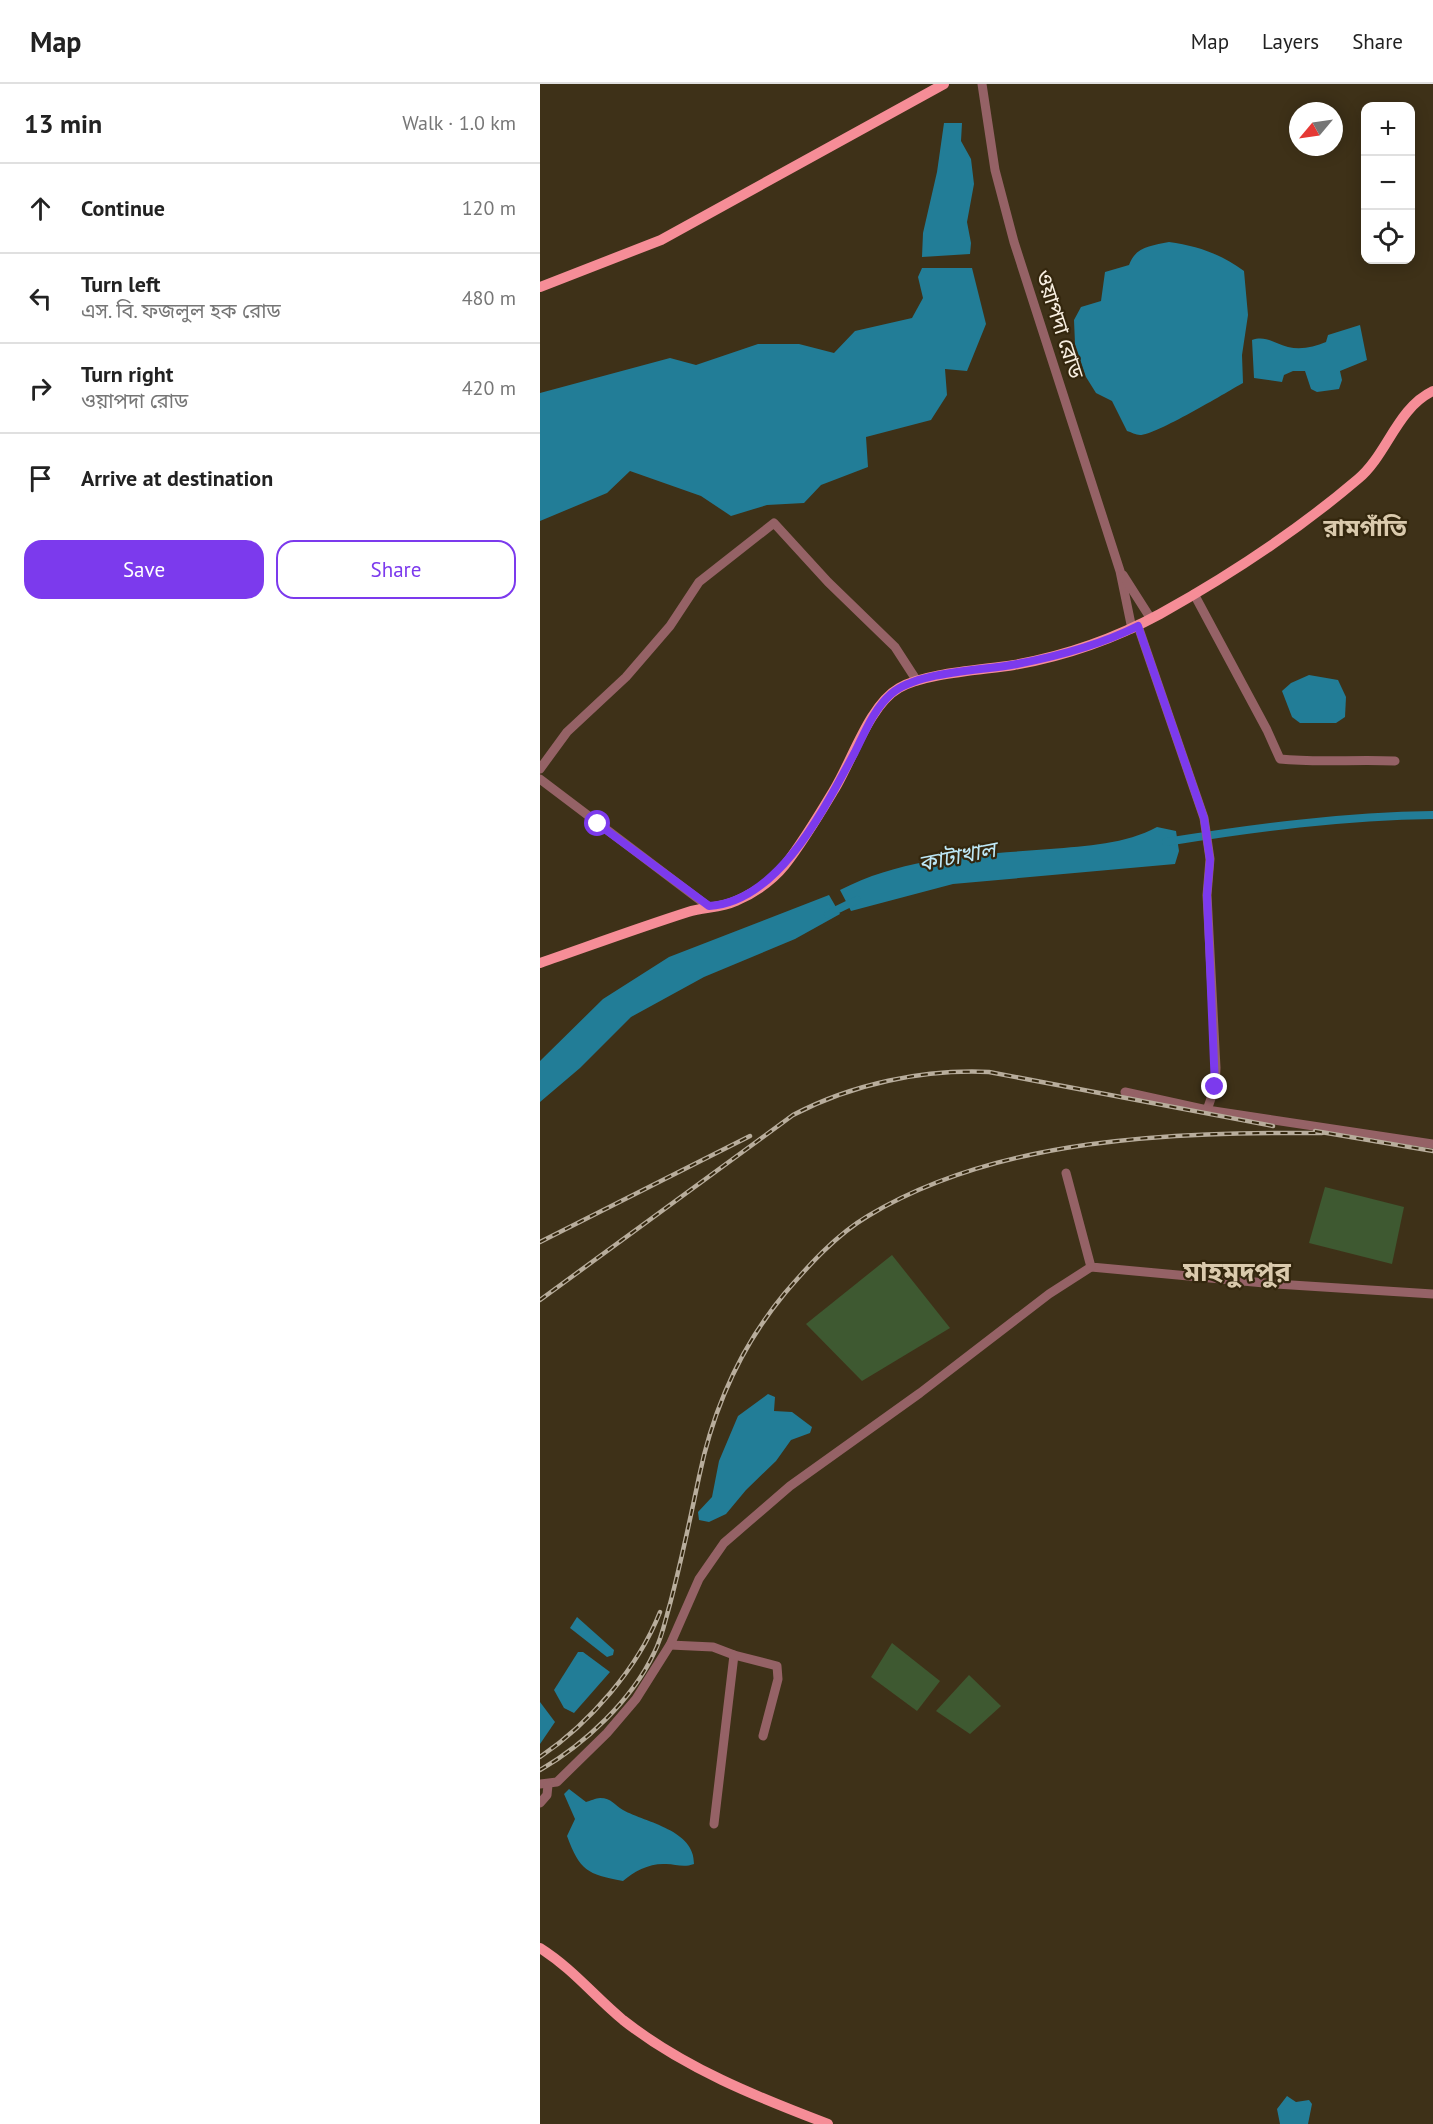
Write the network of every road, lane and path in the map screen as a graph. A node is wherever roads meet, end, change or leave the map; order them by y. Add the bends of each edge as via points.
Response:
1 (944, 84) edge
2 (982, 84) edge
3 (540, 287) edge
4 (1433, 392) edge
5 (1120, 571) junction
6 (1194, 594) junction
7 (1151, 619) junction
8 (1135, 627) junction
9 (917, 681) junction
10 (1395, 761) dead end
11 (540, 769) edge
12 (540, 779) edge
13 (709, 906) junction
14 (540, 963) edge
15 (1125, 1092) dead end
16 (1208, 1110) junction
17 (1433, 1144) edge
18 (1066, 1173) dead end
19 (1091, 1267) junction
20 (1433, 1294) edge
21 (670, 1645) junction
22 (734, 1655) junction
23 (763, 1736) dead end
24 (544, 1784) edge
25 (540, 1803) edge
26 (714, 1824) dead end
27 (540, 1948) edge
28 (828, 2124) edge

1 - 3 main road via 661,240
2 - 5 street, ওয়াপদা রোড via 995,170 1014,242
4 - 6 main road via 1416,402 1359,478 1273,546
5 - 7 street, ওয়াপদা রোড
5 - 8 street, ওয়াপদা রোড
6 - 7 main road
6 - 10 street via 1280,759 1312,763
7 - 8 main road
8 - 9 main road via 1074,651
8 - 16 street, ওয়াপদা রোড via 1204,818 1210,860 1207,895 1216,1078
9 - 11 street via 895,647 774,523 699,582 670,626 626,677 567,732
9 - 13 main road via 900,687 874,715 835,790 785,865 735,902
12 - 13 street
13 - 14 main road
15 - 16 street
16 - 17 street
18 - 19 street
19 - 20 street
19 - 21 street via 790,1486 724,1543 699,1579
21 - 22 street via 713,1647
21 - 24 street via 636,1699 607,1734 557,1782
22 - 23 street via 777,1666 778,1679
22 - 26 street
24 - 25 street via 547,1795
27 - 28 main road via 565,1964 623,2020 673,2052 736,2088

